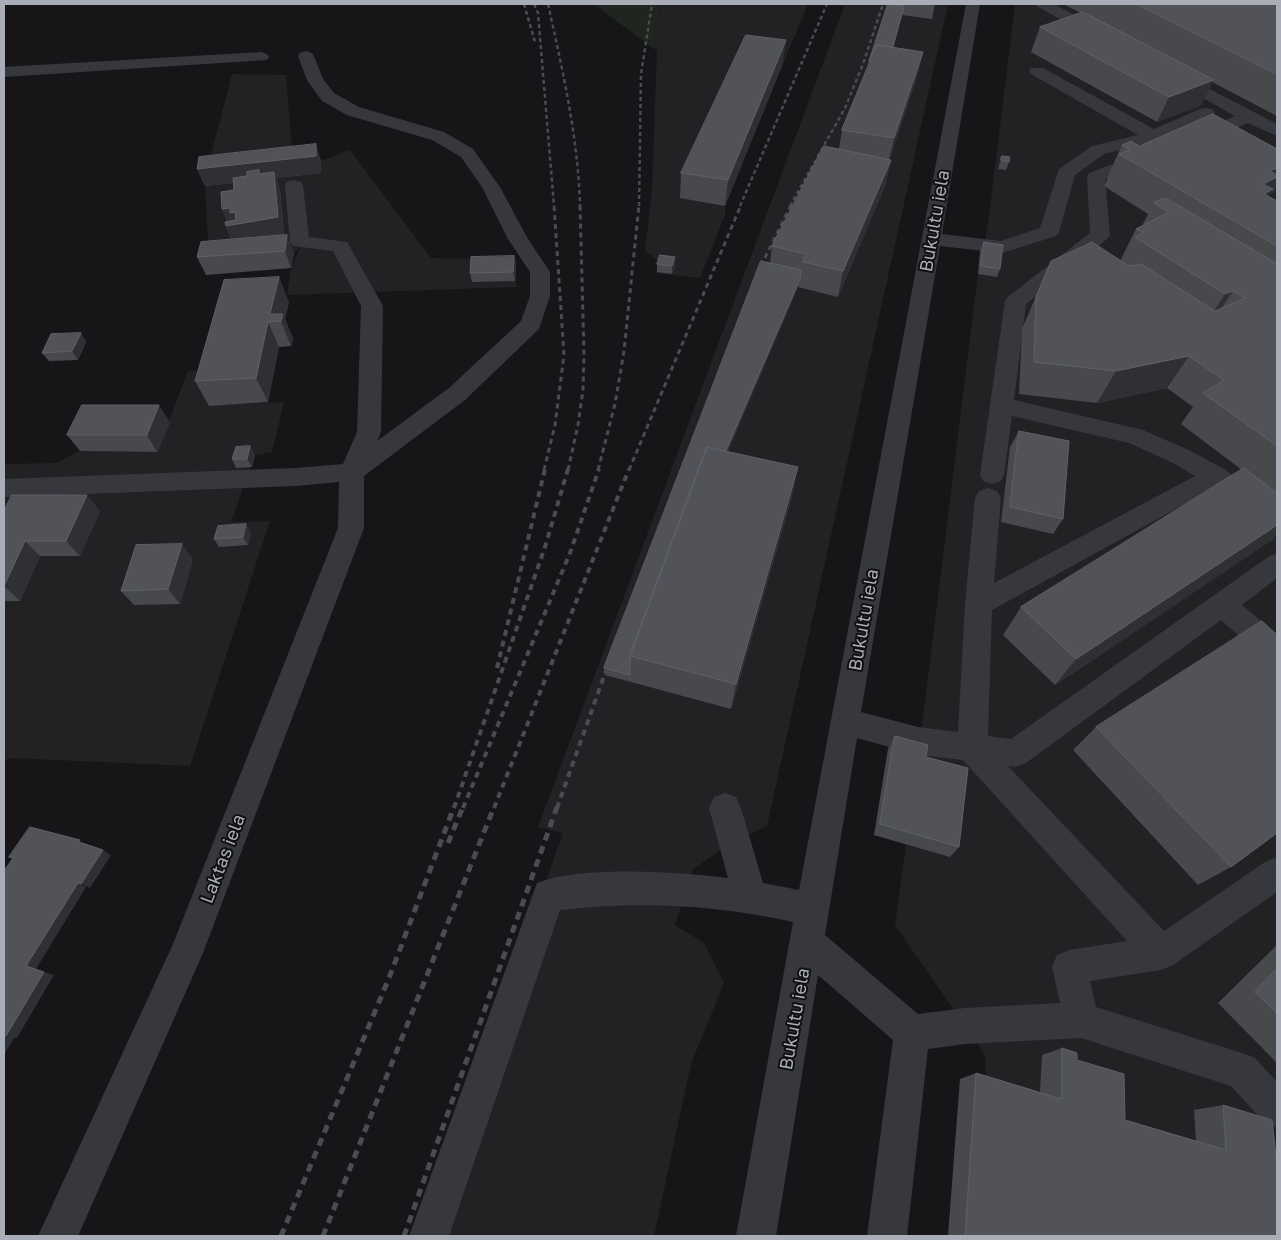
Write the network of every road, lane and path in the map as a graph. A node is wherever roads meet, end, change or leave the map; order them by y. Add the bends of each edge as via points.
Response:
1 (973, 4) edge
2 (1043, 4) edge
3 (1120, 46) edge
4 (306, 56) dead end
5 (261, 57) dead end
6 (1163, 70) edge
7 (1037, 71) dead end
8 (4, 72) edge
9 (1206, 113) dead end
10 (1249, 117) junction
11 (1277, 131) edge
12 (1155, 145) junction
13 (1218, 146) edge
14 (294, 186) dead end
15 (932, 239) junction
16 (1001, 406) junction
17 (352, 472) junction
18 (1215, 476) junction
19 (4, 488) edge
20 (1277, 523) edge
21 (1277, 564) edge
22 (979, 604) junction
23 (1222, 604) junction
24 (1277, 650) edge
25 (845, 721) junction
26 (972, 749) junction
27 (725, 808) dead end
28 (1277, 873) edge
29 (750, 898) junction
30 (811, 927) junction
31 (1161, 953) junction
32 (1081, 1020) junction
33 (912, 1033) junction
34 (1277, 1109) edge
35 (58, 1236) edge
36 (428, 1236) edge
37 (756, 1236) edge
38 (887, 1236) edge

1 - 15 street, Bukultu iela
2 - 3 street
4 - 17 street via 315,80 328,97 353,111 438,136 467,153 491,187 518,239 540,272 540,296 531,324 457,394
5 - 8 street
6 - 10 street
7 - 12 street
9 - 12 street
10 - 11 street
10 - 13 street via 1192,140
12 - 15 street via 1098,150 1066,173 1048,232 1002,247
12 - 16 street via 1096,177 1100,235 1016,301
14 - 17 street via 300,242 340,246 372,306 369,432
15 - 25 street, Bukultu iela
16 - 18 street via 1135,436
16 - 22 street
17 - 19 street
17 - 35 street, Laktas iela via 351,528 186,953
18 - 20 street
18 - 22 street
21 - 23 street
22 - 26 street
23 - 24 street
23 - 26 street via 1015,753
25 - 26 street via 918,742
25 - 30 street, Bukultu iela
26 - 31 street
27 - 29 street
28 - 31 street
29 - 30 street via 768,899
29 - 36 street via 674,890 581,890 549,895
30 - 33 street
30 - 37 street, Bukultu iela
31 - 32 street via 1069,967
32 - 33 street via 965,1026
32 - 34 street via 1242,1071
33 - 38 street

